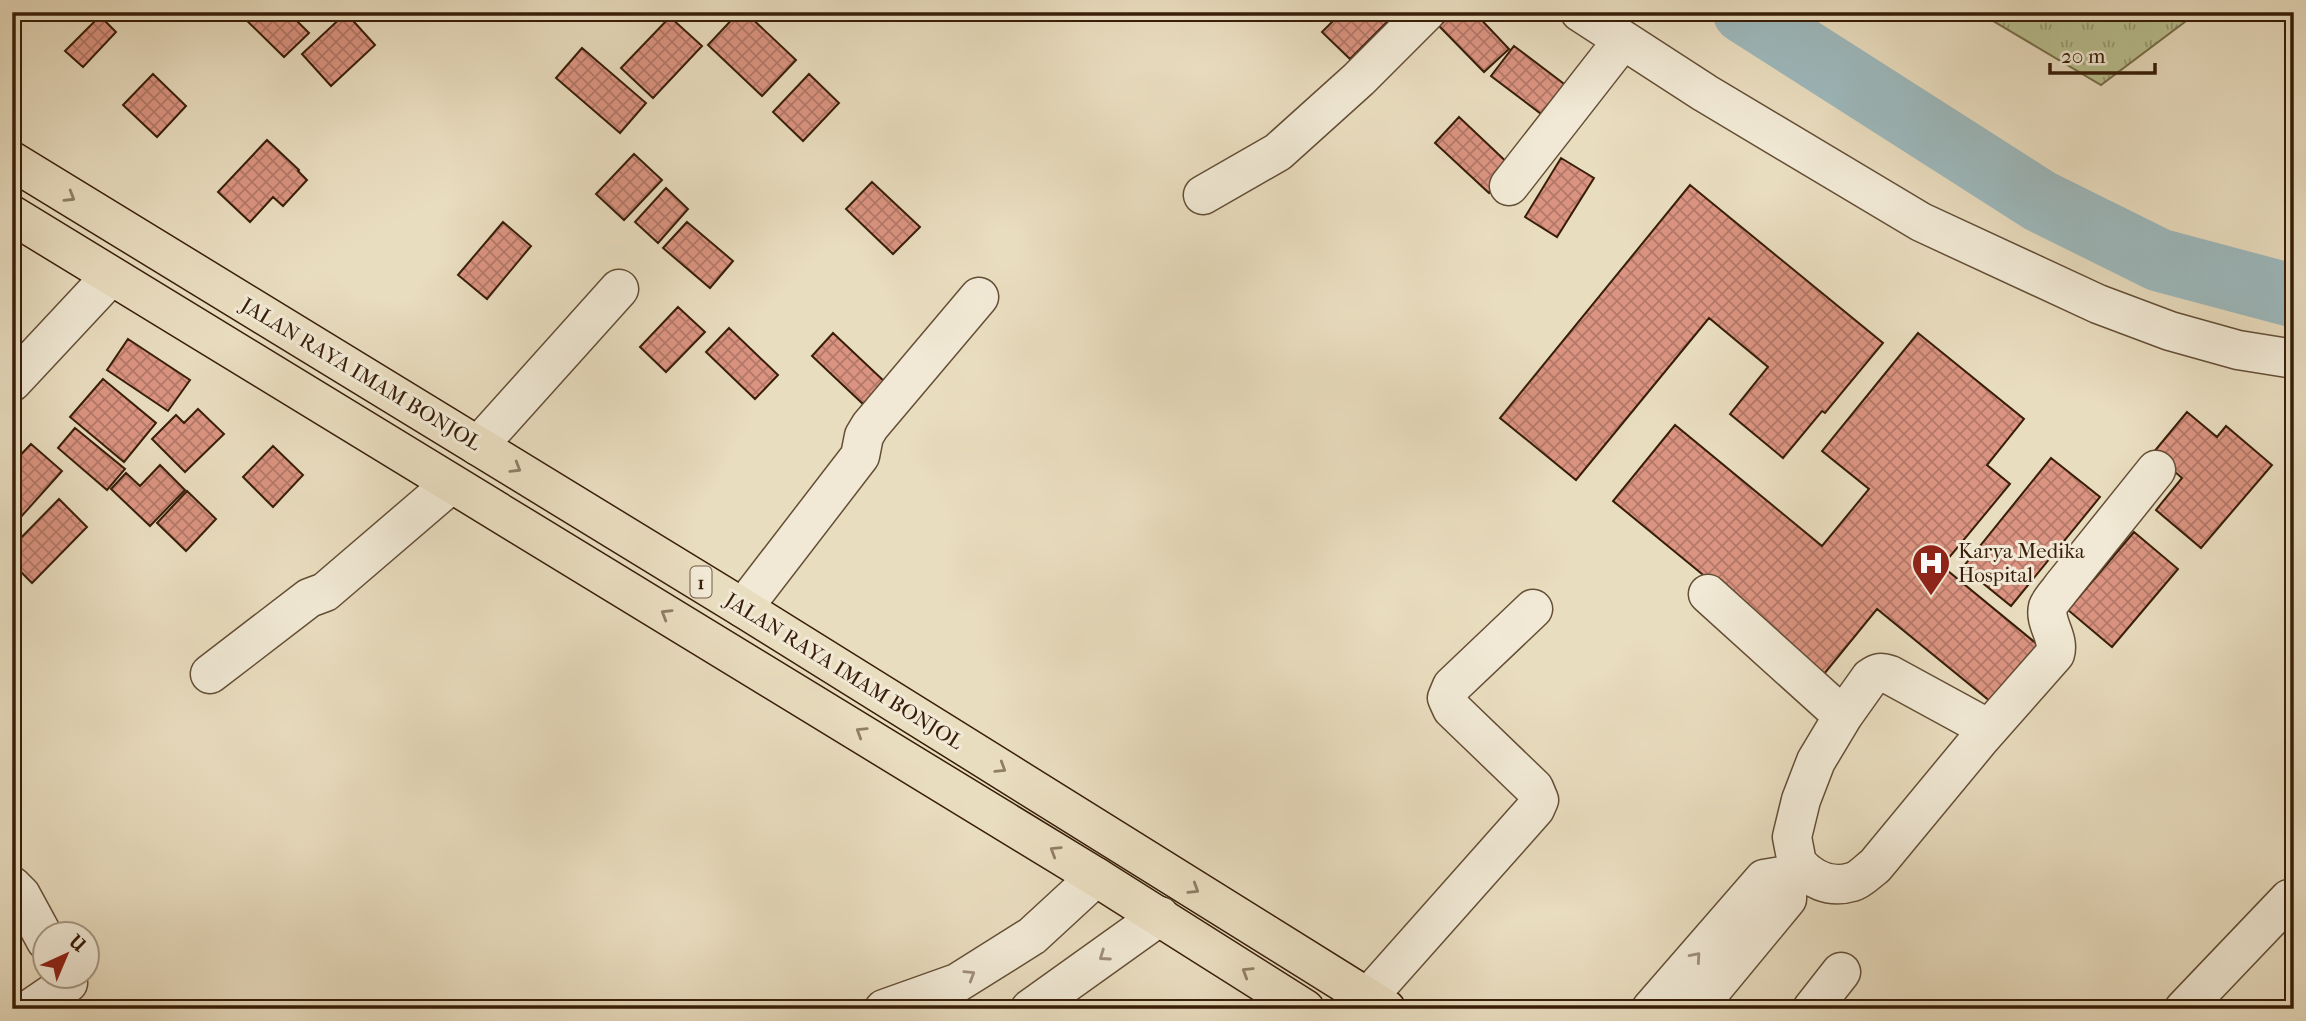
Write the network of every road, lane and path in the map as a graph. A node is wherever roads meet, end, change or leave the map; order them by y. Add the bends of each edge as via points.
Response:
1 (1426, 12) edge
2 (1603, 22) edge
3 (12, 161) edge
4 (1510, 186) dead end
5 (1203, 195) dead end
6 (12, 215) edge
7 (111, 276) junction
8 (619, 289) dead end
9 (979, 297) dead end
10 (2294, 359) edge
11 (12, 382) edge
12 (478, 446) junction
13 (2156, 470) dead end
14 (451, 484) junction
15 (1708, 594) dead end
16 (743, 608) junction
17 (1533, 609) dead end
18 (211, 674) dead end
19 (1843, 716) junction
20 (1987, 731) junction
21 (1155, 865) junction
22 (1792, 869) junction
23 (1096, 877) junction
24 (12, 886) edge
25 (2289, 900) dead end
26 (1146, 908) junction
27 (35, 920) edge
28 (1840, 972) dead end
29 (68, 990) edge
30 (1377, 1003) edge
31 (30, 1009) edge
32 (884, 1009) edge
33 (1030, 1009) edge
34 (1305, 1009) edge
35 (1651, 1009) edge
36 (1696, 1009) edge
37 (1812, 1009) edge
38 (2184, 1009) edge

1 - 5 street via 1278,152
2 - 4 street
2 - 10 street via 1705,93 1921,222 2098,304 2170,331 2238,350
3 -> 12 highway, JALAN RAYA IMAM BONJOL / 1
6 - 7 highway, JALAN RAYA IMAM BONJOL / 1
7 - 11 street
7 - 14 highway, JALAN RAYA IMAM BONJOL / 1
8 - 12 street
9 - 16 street via 870,426 860,456
12 -> 16 highway, JALAN RAYA IMAM BONJOL / 1
13 - 20 street via 2048,607 2055,654
14 - 18 street via 325,592 309,598
23 -> 14 highway, JALAN RAYA IMAM BONJOL / 1
15 - 19 street
16 -> 21 highway, JALAN RAYA IMAM BONJOL / 1
17 - 30 street via 1452,686 1447,698 1452,709 1534,788 1539,800
19 - 20 street via 1870,678 1882,672
19 - 22 street via 1816,761 1801,800 1792,837
20 - 22 street via 1875,866 1854,882 1832,885
21 - 26 highway
21 -> 30 highway, JALAN RAYA IMAM BONJOL / 1
35 -> 22 street via 1764,879
22 - 36 street via 1787,899
23 - 26 highway, JALAN RAYA IMAM BONJOL / 1
32 -> 23 street via 957,984 1032,936
24 - 27 street
25 - 38 street
26 -> 33 street
34 -> 26 highway, JALAN RAYA IMAM BONJOL / 1
28 - 37 street
29 - 31 street

